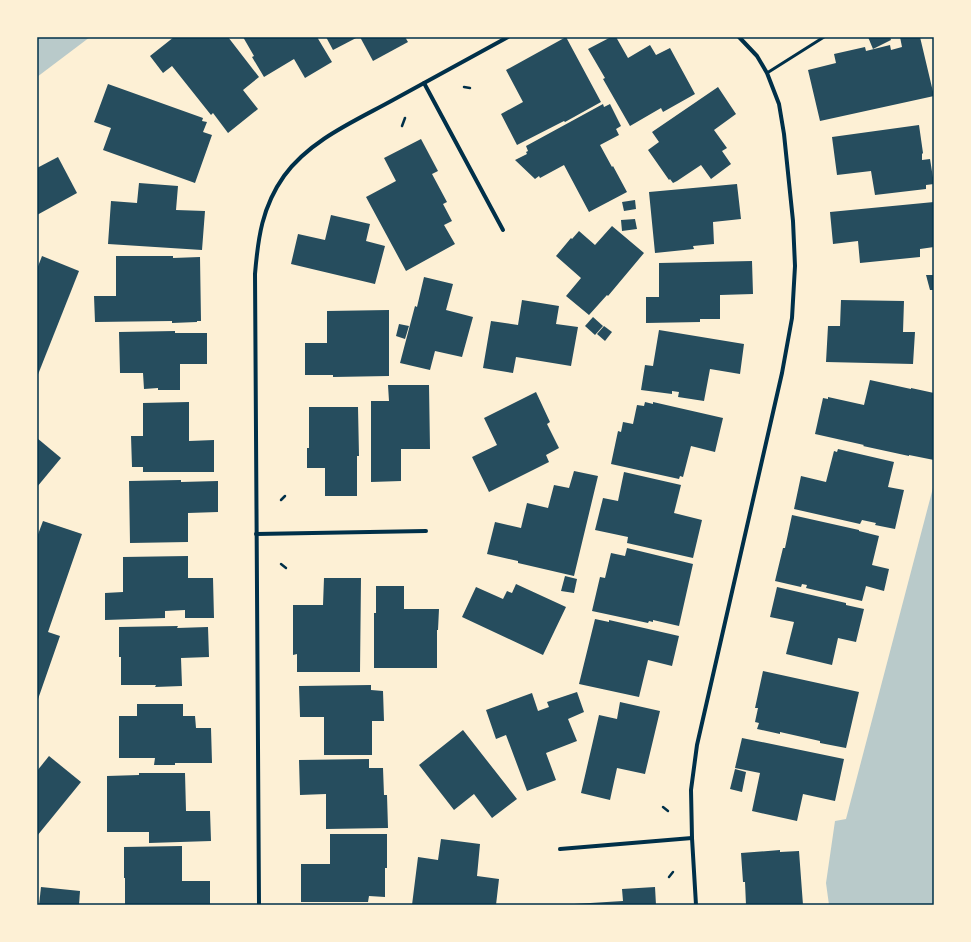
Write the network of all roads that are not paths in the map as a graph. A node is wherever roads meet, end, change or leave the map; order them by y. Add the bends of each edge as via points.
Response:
1 (508, 37) edge
2 (739, 37) edge
3 (824, 37) edge
4 (767, 73) junction
5 (424, 83) junction
6 (503, 230) dead end
7 (426, 532) dead end
8 (256, 534) junction
9 (692, 838) junction
10 (560, 849) dead end
11 (259, 905) edge
12 (696, 905) edge

1 - 5 street
2 - 4 street via 757,56
3 - 4 lane
4 - 9 street via 779,104 793,220 795,266 792,318 782,373 697,745 691,790
5 - 6 street
5 - 8 street via 332,133 304,154 280,182 262,221 255,274
7 - 8 street
8 - 11 street
9 - 10 street
9 - 12 street

